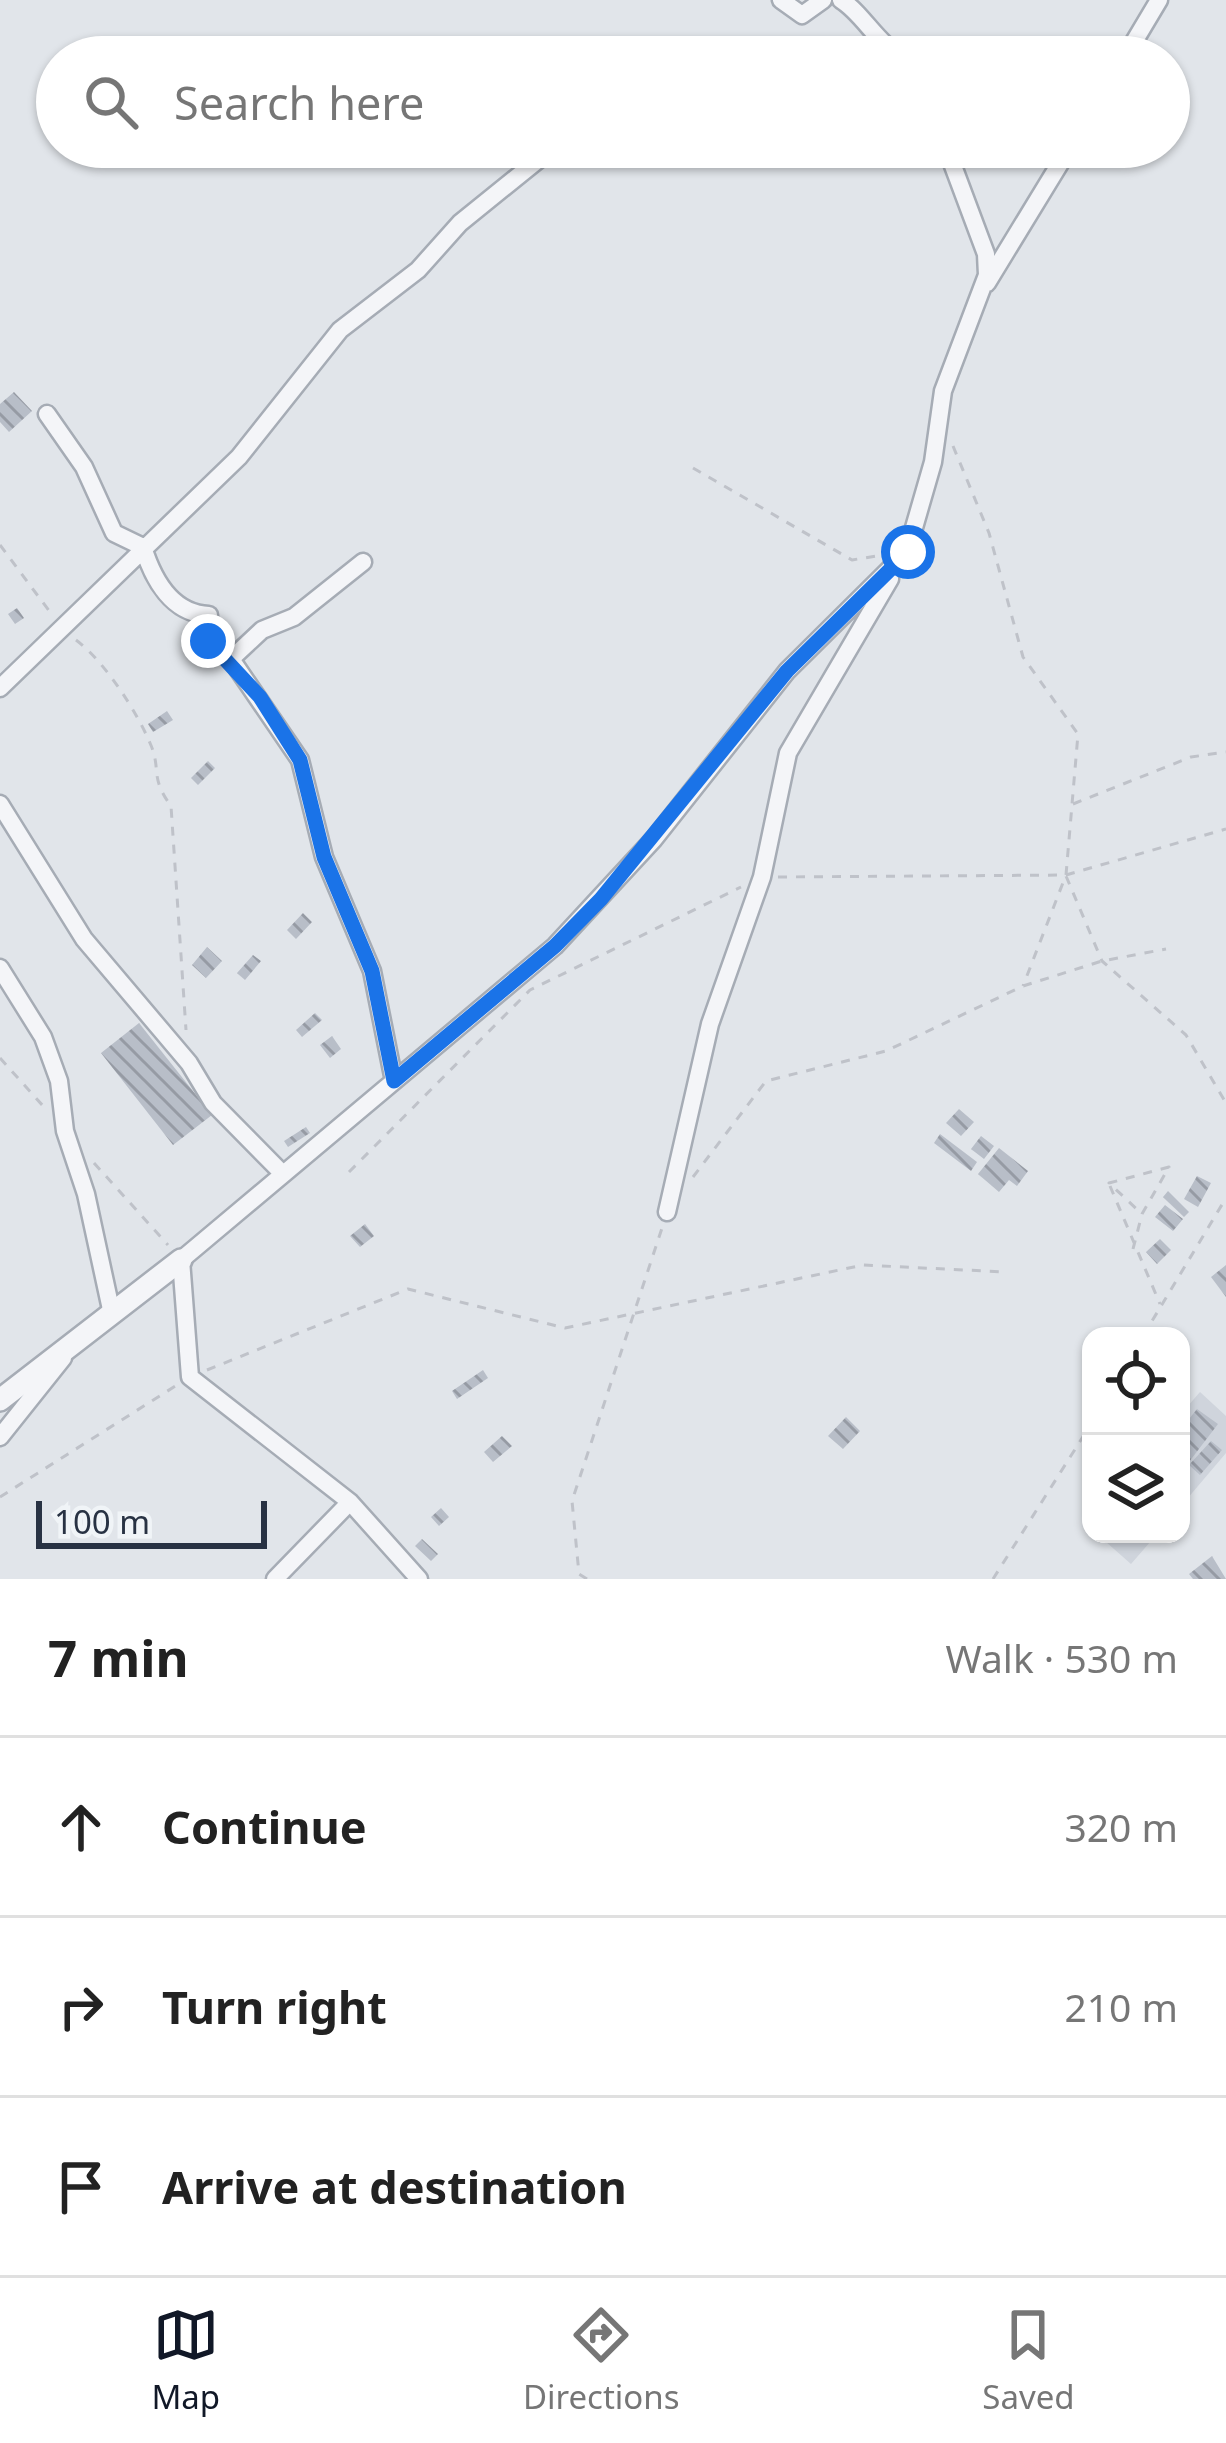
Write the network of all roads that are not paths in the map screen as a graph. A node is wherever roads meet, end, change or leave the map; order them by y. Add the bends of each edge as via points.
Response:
1 (781, 0) edge
2 (823, 0) edge
3 (841, 0) edge
4 (1159, 0) edge
5 (874, 36) edge
6 (1137, 36) edge
7 (528, 168) edge
8 (954, 168) edge
9 (1057, 168) edge
10 (984, 289) junction
11 (47, 414) dead end
12 (143, 547) junction
13 (908, 552) junction
14 (363, 562) dead end
15 (231, 659) junction
16 (0, 688) edge
17 (0, 804) edge
18 (0, 968) edge
19 (394, 1081) junction
20 (283, 1174) junction
21 (667, 1212) road end
22 (181, 1260) junction
23 (112, 1314) junction
24 (75, 1343) junction
25 (0, 1400) edge
26 (0, 1437) edge
27 (350, 1502) junction
28 (275, 1579) edge
29 (419, 1579) edge

1 - 2 street via 802,15
3 - 5 street
4 - 6 street
7 - 12 street via 340,330 239,457
8 - 10 street via 986,254
9 - 10 street
10 - 13 street via 939,411
11 - 12 street via 84,467 114,533
12 - 15 street via 154,581 192,615 209,615 208,641
12 - 16 street
13 - 19 street via 787,671 601,899
13 - 21 street via 788,753 763,877 710,1024
14 - 15 street
15 - 19 street via 300,760 324,857 372,971
17 - 20 street via 85,939 213,1103
18 - 23 street via 44,1037 59,1081
19 - 20 street
20 - 22 street
22 - 23 street
22 - 27 street via 190,1377
23 - 24 street
24 - 25 street
24 - 26 street
27 - 28 street
27 - 29 street

